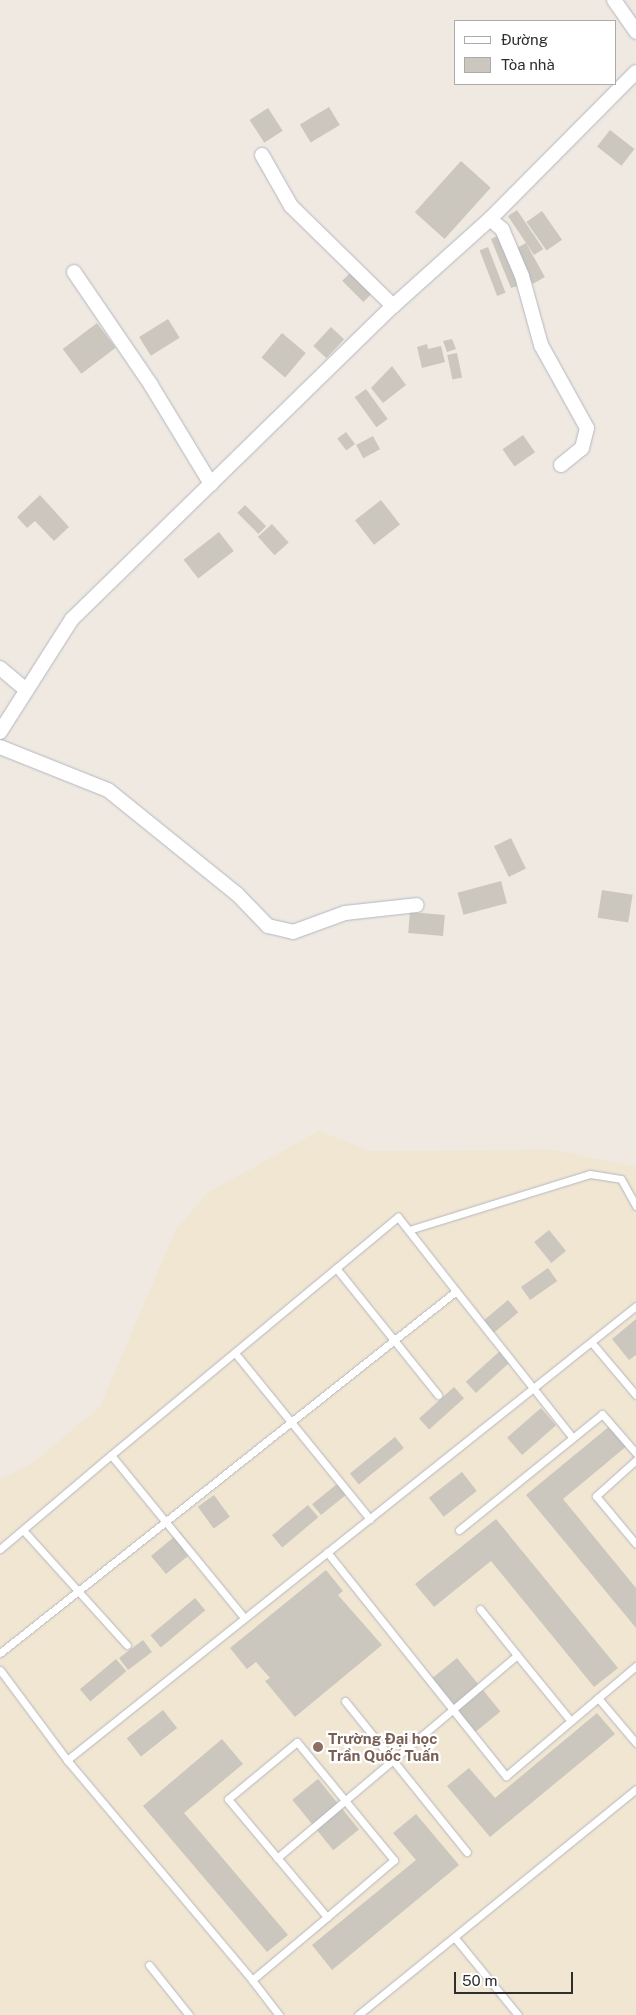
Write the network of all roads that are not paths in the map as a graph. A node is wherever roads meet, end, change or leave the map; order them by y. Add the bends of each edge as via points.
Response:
1 (614, 0) edge
2 (636, 32) edge
3 (636, 72) edge
4 (262, 155) dead end
5 (490, 219) junction
6 (74, 272) dead end
7 (393, 306) junction
8 (561, 465) dead end
9 (211, 484) junction
10 (0, 668) edge
11 (26, 690) junction
12 (0, 732) edge
13 (0, 747) edge
14 (417, 905) dead end
15 (636, 1206) edge
16 (409, 1230) junction
17 (336, 1268) junction
18 (456, 1291) junction
19 (636, 1306) edge
20 (393, 1341) junction
21 (592, 1342) junction
22 (235, 1353) junction
23 (532, 1388) junction
24 (438, 1395) dead end
25 (636, 1396) edge
26 (292, 1423) junction
27 (572, 1438) junction
28 (636, 1453) edge
29 (111, 1455) junction
30 (636, 1460) edge
31 (370, 1519) junction
32 (167, 1524) junction
33 (23, 1530) junction
34 (460, 1530) dead end
35 (636, 1544) edge
36 (0, 1549) edge
37 (327, 1552) junction
38 (82, 1591) junction
39 (480, 1609) dead end
40 (243, 1616) junction
41 (127, 1645) dead end
42 (0, 1653) edge
43 (517, 1655) junction
44 (636, 1666) edge
45 (0, 1670) edge
46 (598, 1698) junction
47 (345, 1700) dead end
48 (454, 1710) junction
49 (570, 1720) junction
50 (636, 1743) edge
51 (67, 1760) junction
52 (393, 1761) junction
53 (636, 1790) edge
54 (345, 1801) junction
55 (467, 1852) dead end
56 (277, 1858) junction
57 (327, 1917) junction
58 (455, 1938) junction
59 (149, 1964) dead end
60 (252, 1980) junction
61 (189, 2015) edge
62 (279, 2015) edge
63 (358, 2015) edge
64 (518, 2015) edge

1 - 2 street
3 - 5 street
4 - 7 street via 291,206
5 - 7 street
5 - 8 street via 502,229 522,276 541,345 587,428 582,448
6 - 9 street via 151,385
7 - 9 street
9 - 11 street via 72,619
10 - 11 street
11 - 12 street
13 - 14 street via 108,790 271,927 293,932 345,913
15 - 16 lane via 622,1179 590,1174
16 - 17 lane via 398,1217
16 - 18 lane
17 - 20 lane
17 - 22 lane
18 - 20 lane
18 - 23 lane
19 - 21 lane
20 - 24 lane
20 - 26 lane
21 - 23 lane
21 - 25 lane
22 - 26 lane
22 - 29 lane
23 - 27 lane
23 - 31 lane
26 - 31 lane
26 - 32 lane
27 - 28 lane via 602,1414
27 - 34 lane
29 - 32 lane
29 - 33 lane
30 - 35 lane via 596,1496
31 - 37 lane
32 - 38 lane
32 - 40 lane
33 - 36 lane
33 - 38 lane
37 - 40 lane
37 - 48 lane
38 - 41 lane
38 - 42 lane
39 - 43 lane
40 - 51 lane
43 - 48 lane
43 - 49 lane
44 - 46 lane
45 - 51 lane
46 - 49 lane
46 - 50 lane
47 - 52 lane
48 - 49 lane via 506,1776
48 - 52 lane
51 - 60 lane
52 - 54 lane
52 - 55 lane
53 - 58 lane
54 - 56 lane
54 - 56 lane via 297,1742 228,1799
54 - 57 lane via 394,1860
56 - 57 lane
57 - 60 lane
58 - 63 lane
58 - 64 lane
59 - 61 lane
60 - 62 lane

